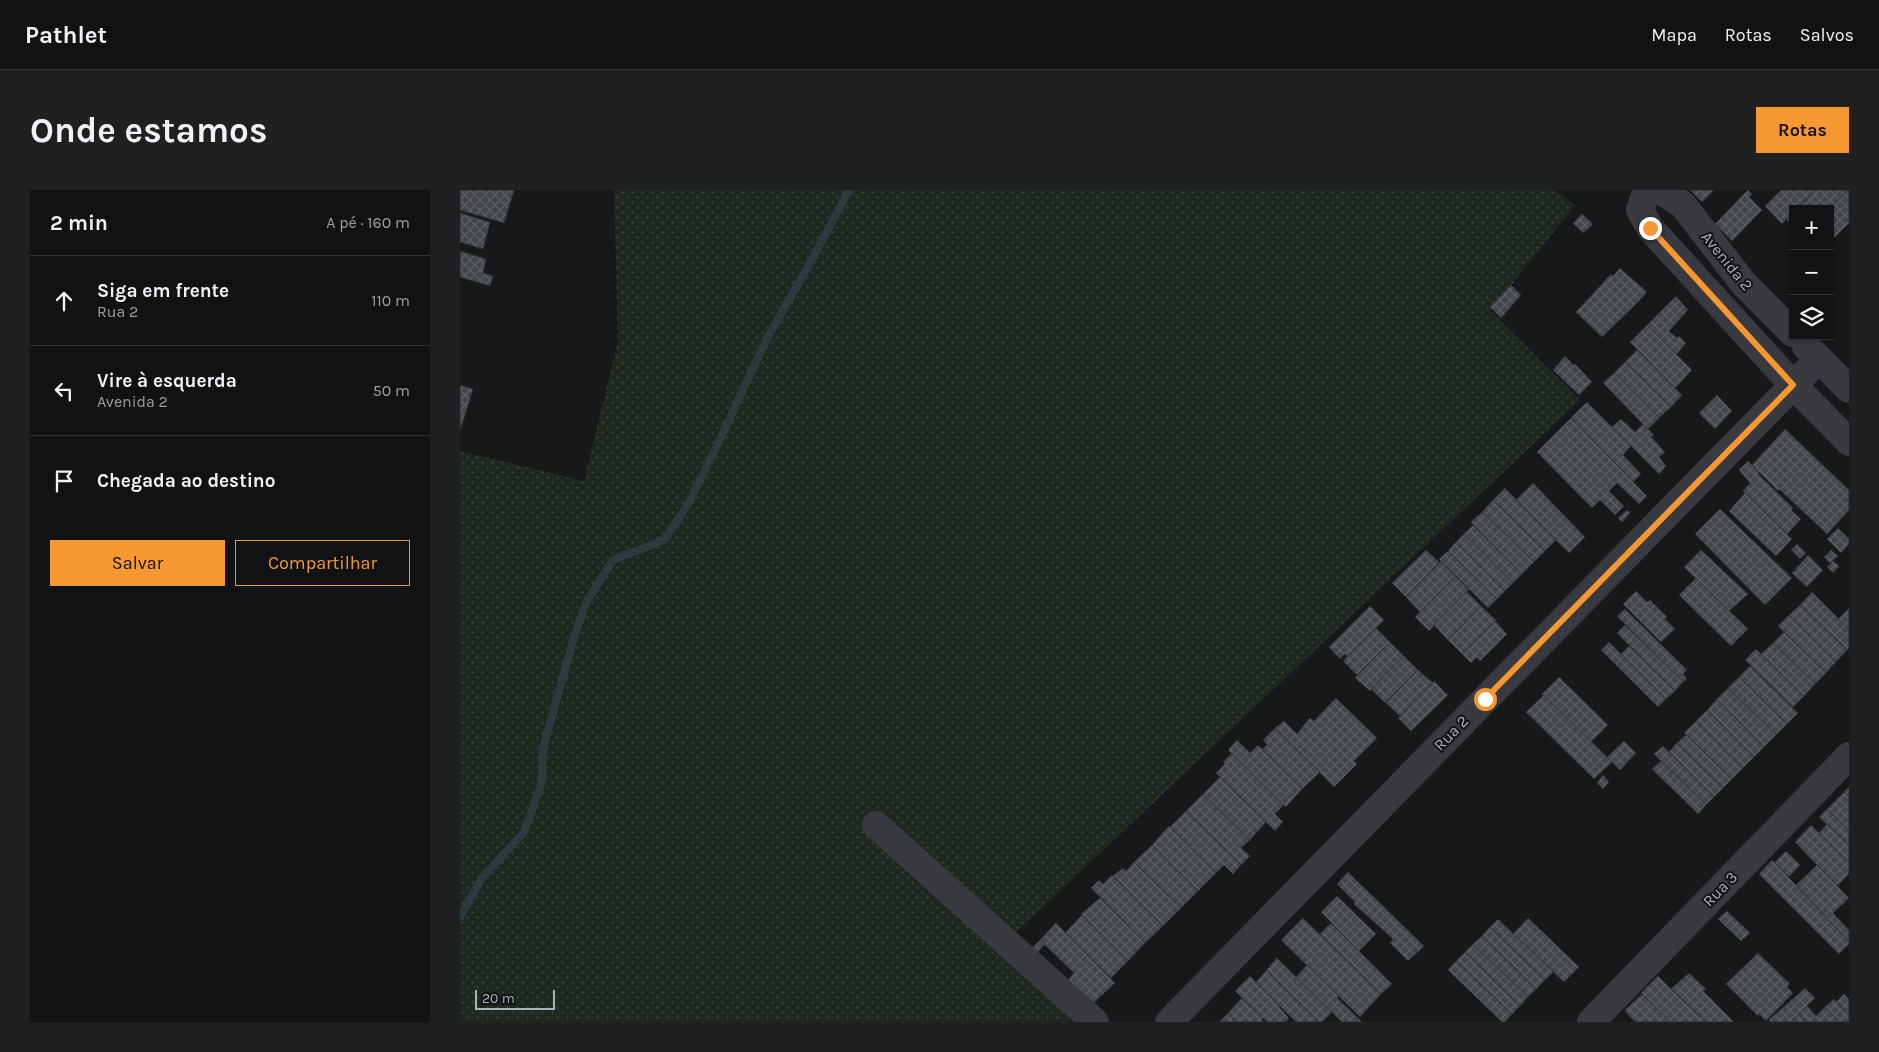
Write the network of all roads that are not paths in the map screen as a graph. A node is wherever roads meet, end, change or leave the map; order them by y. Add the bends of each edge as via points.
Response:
1 (1654, 190) edge
2 (1660, 190) edge
3 (1789, 329) edge
4 (1800, 340) edge
5 (1819, 359) junction
6 (1793, 385) junction
7 (1849, 389) edge
8 (1849, 442) edge
9 (1849, 756) edge
10 (876, 826) dead end
11 (1095, 1022) edge
12 (1169, 1022) edge
13 (1591, 1022) edge

1 - 6 street, Avenida 2 via 1645,195 1640,210 1650,228
2 - 3 street, Avenida 2 via 1683,205 1744,284
4 - 5 street
5 - 6 street, Rua 2
5 - 7 street
6 - 8 street, Avenida 2
6 - 12 street, Rua 2
9 - 13 street, Rua 3
10 - 11 street

